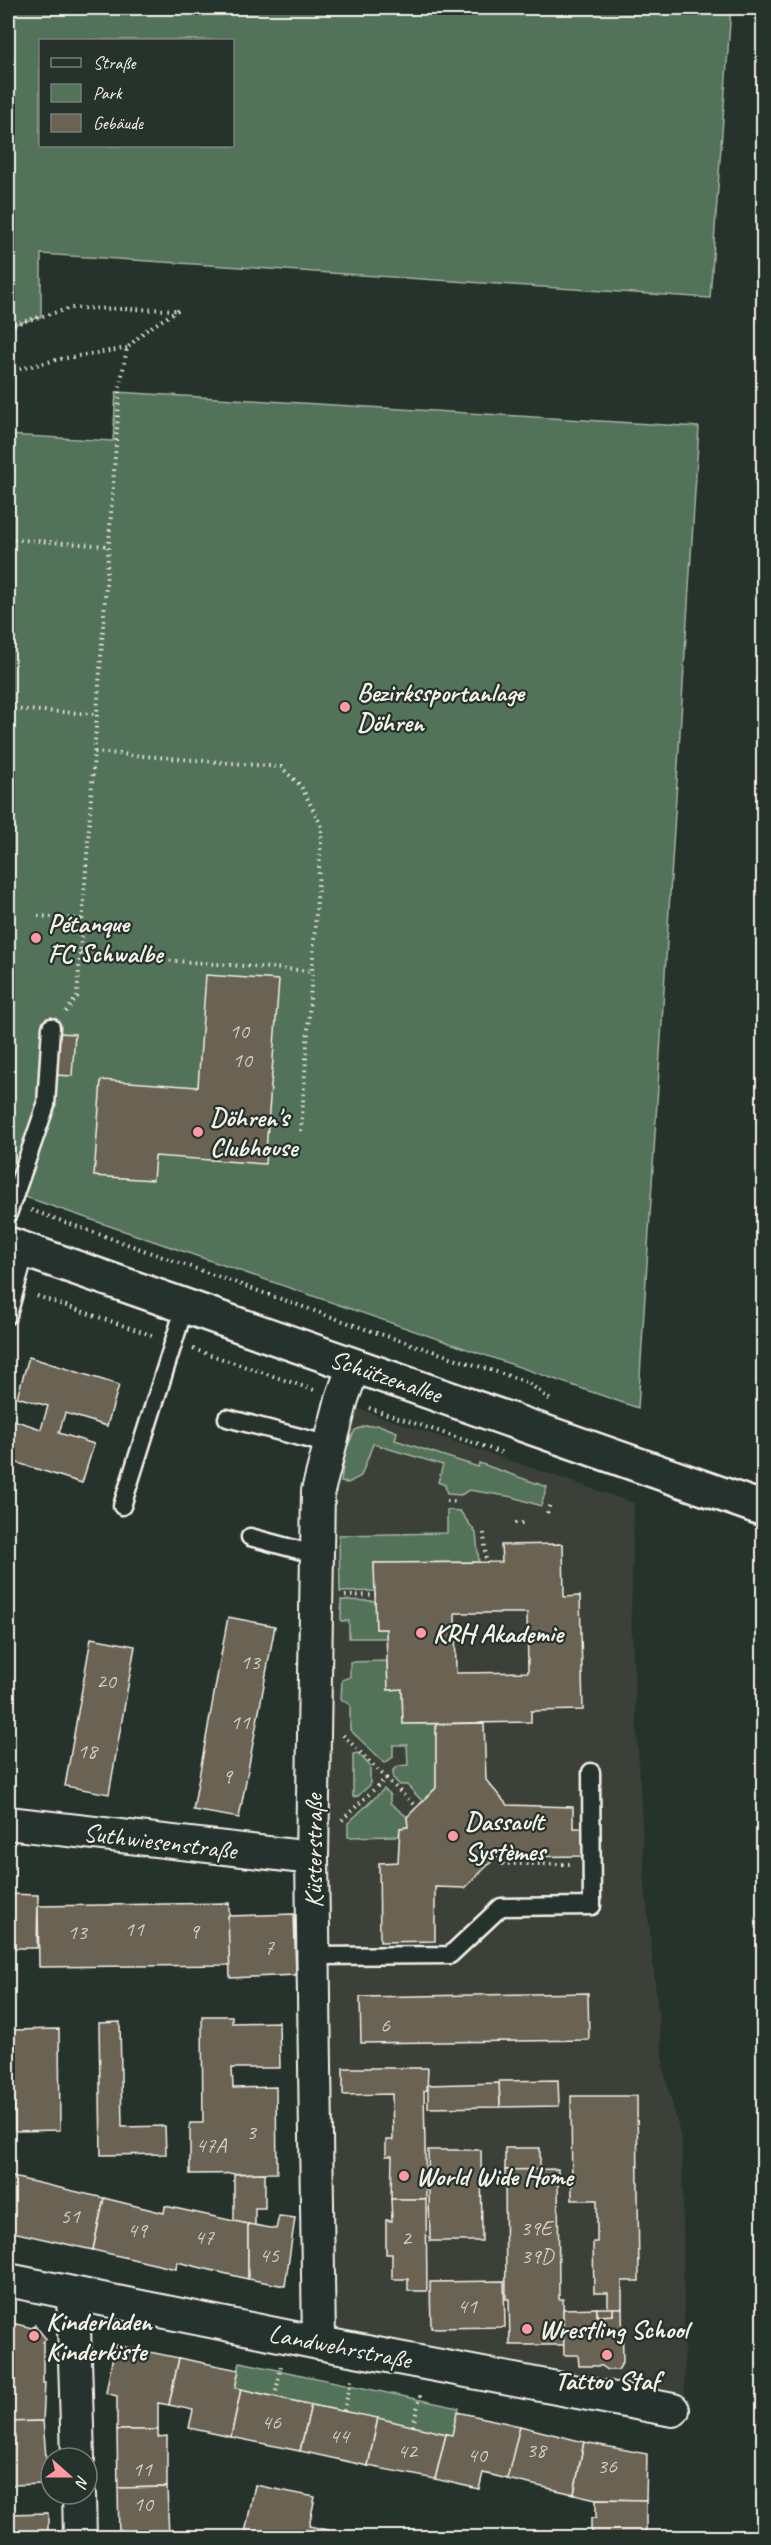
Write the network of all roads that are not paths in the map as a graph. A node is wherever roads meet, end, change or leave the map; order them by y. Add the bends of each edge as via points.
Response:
1 (51, 1027) road end
2 (9, 1209) edge
3 (17, 1247) edge
4 (185, 1306) junction
5 (8, 1315) edge
6 (354, 1365) junction
7 (227, 1418) dead end
8 (330, 1445) junction
9 (122, 1506) dead end
10 (764, 1509) edge
11 (250, 1537) dead end
12 (317, 1555) junction
13 (591, 1772) dead end
14 (8, 1823) edge
15 (312, 1858) junction
16 (313, 1956) junction
17 (8, 2280) edge
18 (73, 2294) junction
19 (319, 2343) junction
20 (673, 2410) dead end
21 (78, 2446) edge
22 (79, 2506) edge
23 (80, 2538) edge

1 - 2 lane via 46,1105
3 - 4 street, Schützenallee
3 - 5 lane via 15,1288
4 - 6 street, Schützenallee
4 - 9 lane
6 - 8 street, Küsterstraße
6 - 10 street, Schützenallee
7 - 8 lane
8 - 12 street, Küsterstraße via 318,1491
11 - 12 lane
12 - 15 street, Küsterstraße
13 - 16 lane via 592,1906 501,1907 450,1955
14 - 15 street, Suthwiesenstraße
15 - 16 street, Küsterstraße
16 - 19 street, Küsterstraße
17 - 18 street, Landwehrstraße
18 - 19 street, Landwehrstraße
18 - 21 street
19 - 20 street, Landwehrstraße
22 - 23 street

